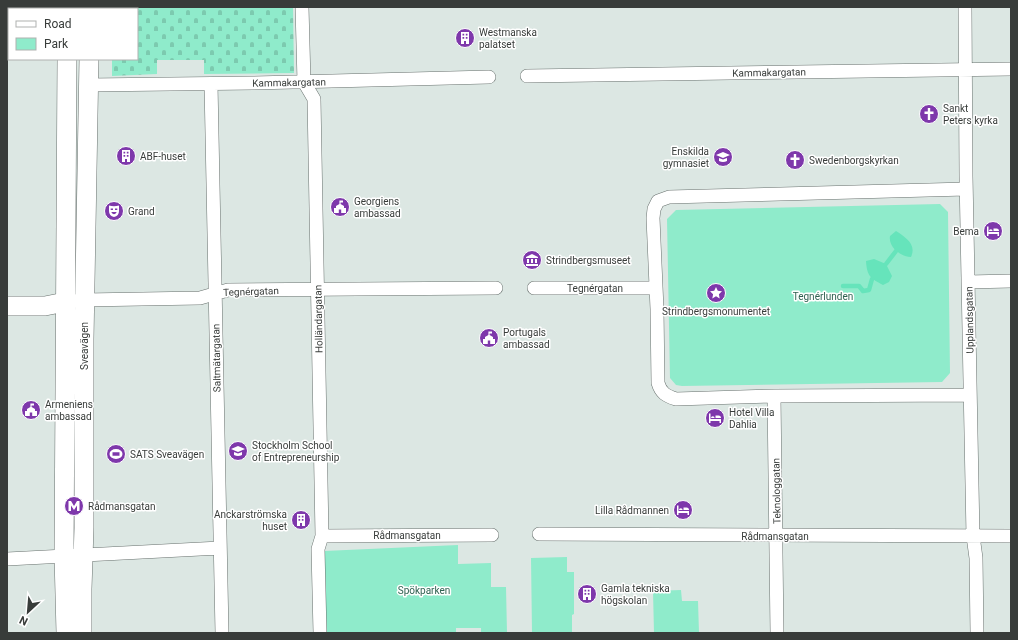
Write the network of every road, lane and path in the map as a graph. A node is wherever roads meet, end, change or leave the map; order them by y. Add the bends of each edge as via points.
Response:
1 (302, 7) edge
2 (965, 7) edge
3 (67, 60) edge
4 (89, 60) edge
5 (1011, 69) edge
6 (965, 70) junction
7 (527, 76) dead end
8 (489, 78) dead end
9 (304, 82) junction
10 (211, 84) junction
11 (89, 85) junction
12 (966, 189) junction
13 (1011, 281) edge
14 (968, 282) junction
15 (496, 288) dead end
16 (534, 288) dead end
17 (655, 288) junction
18 (317, 290) junction
19 (215, 293) junction
20 (85, 300) junction
21 (65, 302) junction
22 (7, 306) edge
23 (970, 395) junction
24 (774, 396) junction
25 (539, 534) dead end
26 (492, 535) dead end
27 (322, 536) junction
28 (776, 536) junction
29 (973, 536) junction
30 (1011, 536) edge
31 (220, 548) junction
32 (83, 554) junction
33 (64, 556) junction
34 (7, 559) edge
35 (66, 633) edge
36 (82, 633) edge
37 (222, 633) edge
38 (320, 633) edge
39 (777, 633) edge
40 (977, 633) edge

1 - 9 street, Holländargatan
2 - 6 street, Upplandsgatan
3 - 21 main road, Sveavägen
4 - 11 main road, Sveavägen
5 - 6 street, Kammakargatan
6 - 7 street, Kammakargatan
6 - 12 street, Upplandsgatan
8 - 9 street, Kammakargatan
9 - 10 street, Kammakargatan
9 - 18 street, Holländargatan via 314,99
10 - 11 street, Kammakargatan
10 - 19 street, Saltmätargatan
11 - 20 main road, Sveavägen
12 - 14 street, Upplandsgatan
12 - 17 street via 668,198 658,201 653,218
13 - 14 street
14 - 23 street, Upplandsgatan
15 - 18 street, Tegnérgatan
16 - 17 street, Tegnérgatan
17 - 24 street via 660,391 676,399
18 - 19 street, Tegnérgatan via 228,290
18 - 27 street, Holländargatan
19 - 20 street, Tegnérgatan via 200,298
19 - 31 street, Saltmätargatan
20 - 21 street, Tegnérgatan
20 - 32 main road, Sveavägen
21 - 22 main road, Tegnérgatan via 45,306
21 - 33 main road, Sveavägen
23 - 24 street
23 - 29 street, Upplandsgatan
24 - 28 street, Teknologgatan
25 - 28 street, Rådmansgatan
26 - 27 street, Rådmansgatan
27 - 38 street, Holländargatan via 318,549
28 - 29 street, Rådmansgatan
28 - 39 street, Teknologgatan
29 - 30 street, Rådmansgatan
29 - 40 street, Upplandsgatan via 976,558
31 - 32 street
31 - 37 street, Saltmätargatan
32 - 33 street
32 - 36 main road, Sveavägen
33 - 34 street
33 - 35 main road, Sveavägen

